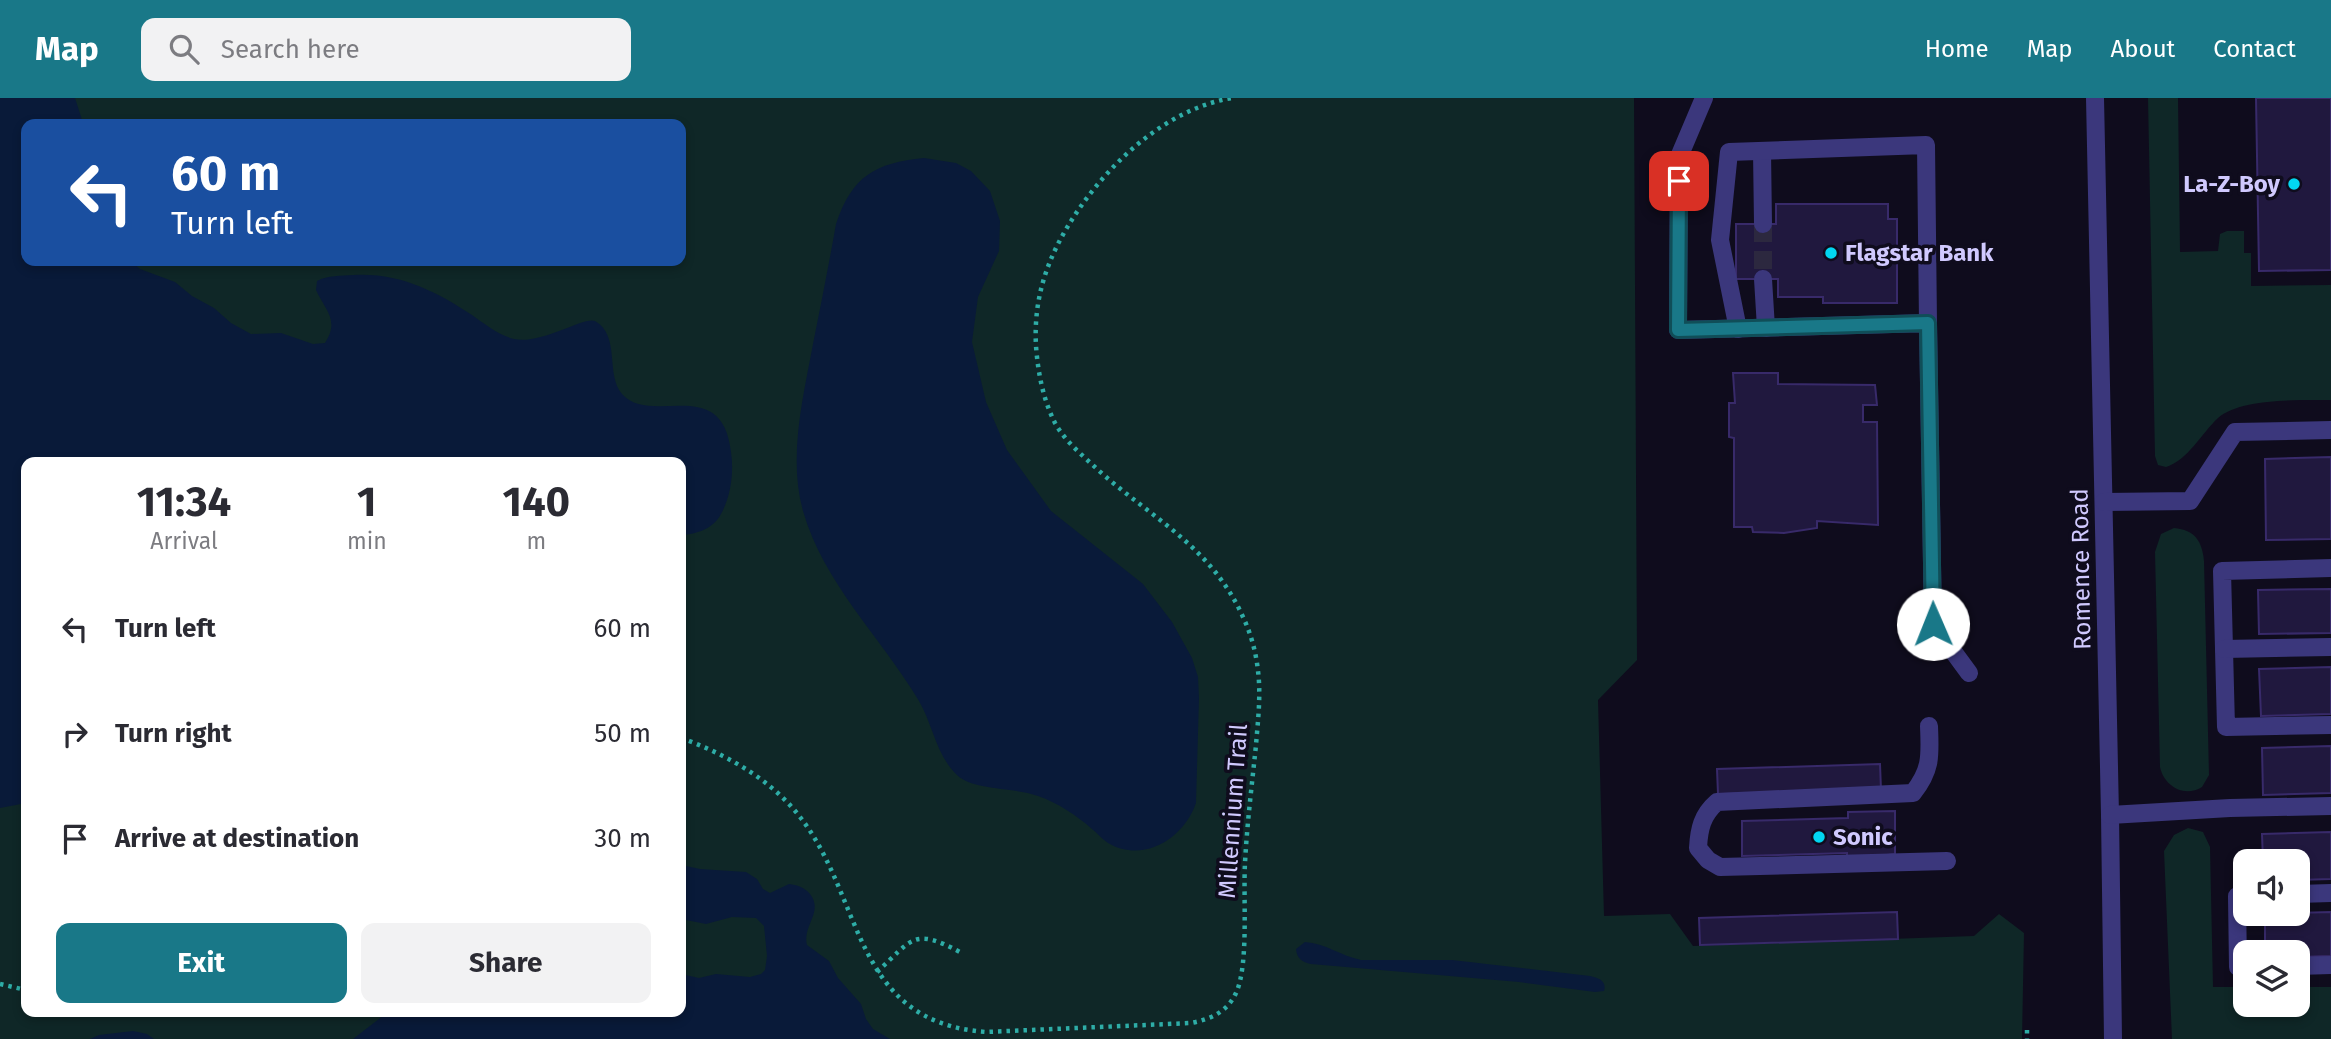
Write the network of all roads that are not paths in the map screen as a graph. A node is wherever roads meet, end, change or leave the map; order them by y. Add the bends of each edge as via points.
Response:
1 (1703, 98) edge
2 (2095, 98) edge
3 (1762, 151) junction
4 (1763, 224) tunnel mouth
5 (1763, 279) tunnel mouth
6 (1928, 323) junction
7 (1766, 328) junction
8 (1738, 329) junction
9 (2331, 430) edge
10 (2104, 502) junction
11 (2331, 568) edge
12 (2331, 647) edge
13 (2224, 649) junction
14 (1969, 673) dead end
15 (2331, 725) edge
16 (1929, 726) dead end
17 (2331, 806) edge
18 (2110, 816) junction
19 (1948, 862) dead end
20 (2331, 893) edge
21 (2310, 894) edge
22 (2331, 965) edge
23 (2310, 966) edge
24 (2113, 1039) edge

1 - 8 street via 1679,156 1678,330
2 - 10 street, Romence Road
3 - 4 street
3 - 6 street via 1926,145
3 - 8 street via 1729,152 1720,240
5 - 7 street
6 - 7 street
6 - 14 street via 1933,624
7 - 8 street
9 - 10 street via 2235,432 2190,500
10 - 18 street, Romence Road
11 - 13 street via 2222,571
12 - 13 street
13 - 15 street via 2226,727
16 - 19 street via 1930,761 1913,793 1717,802 1699,829 1698,848 1720,867
17 - 18 street
18 - 24 street, Romence Road
20 - 21 street
22 - 23 street

